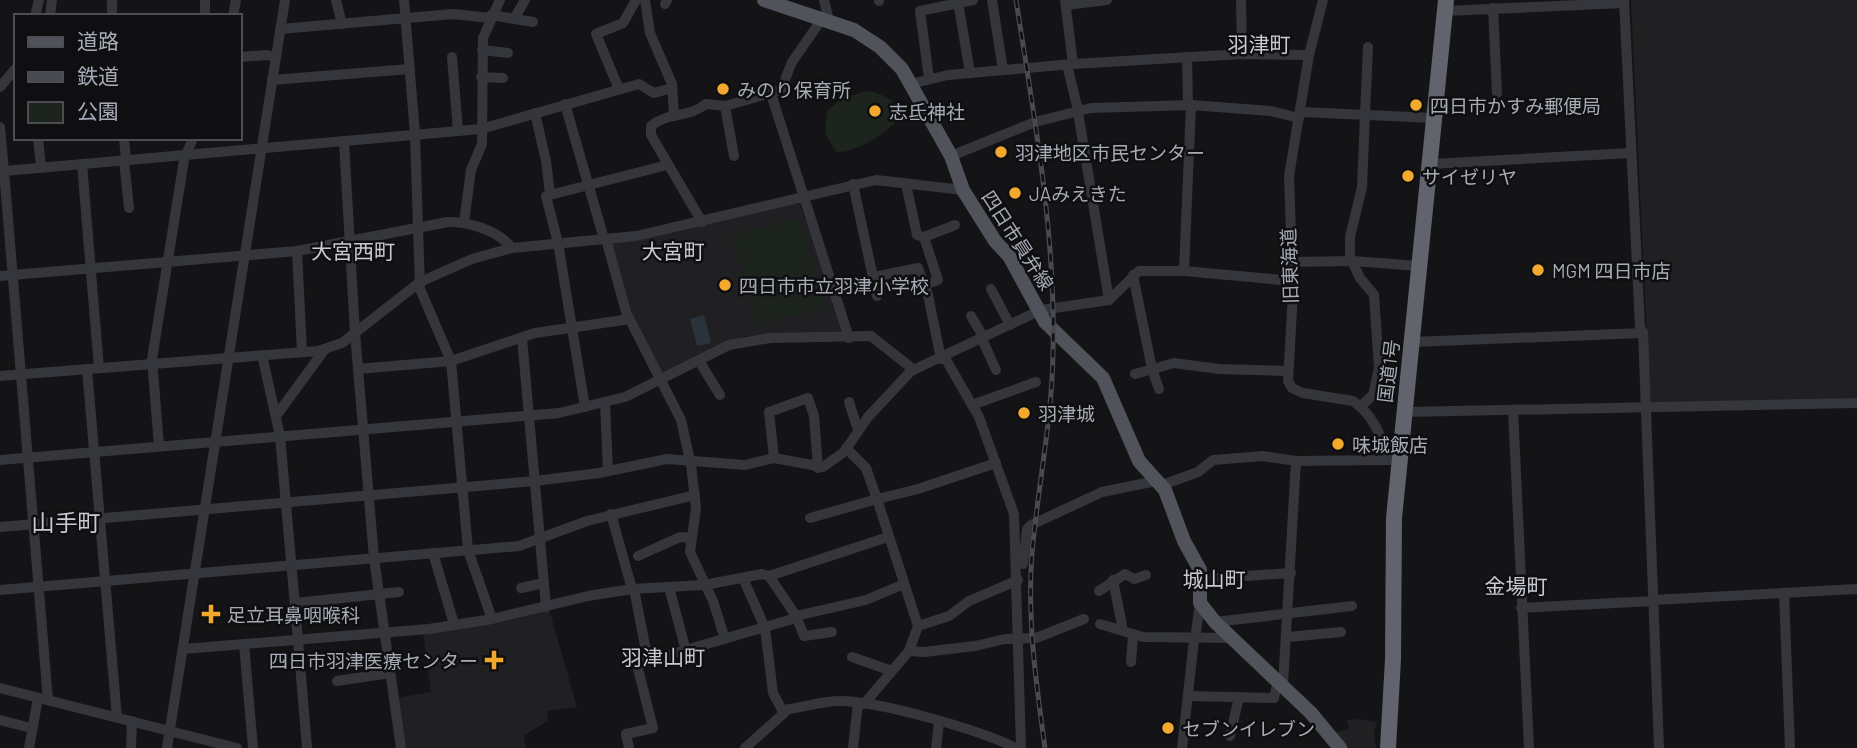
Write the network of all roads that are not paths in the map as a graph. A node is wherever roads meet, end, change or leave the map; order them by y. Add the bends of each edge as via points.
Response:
1 (285, 0) edge
2 (337, 0) edge
3 (404, 0) edge
4 (500, 0) edge
5 (525, 0) edge
6 (636, 0) edge
7 (645, 0) edge
8 (764, 0) edge
9 (824, 0) edge
10 (972, 0) edge
11 (992, 0) edge
12 (1107, 0) edge
13 (1241, 0) edge
14 (1323, 0) edge
15 (1624, 1) edge
16 (958, 2) junction
17 (1066, 2) edge
18 (1555, 3) edge
19 (1446, 5) edge
20 (1493, 8) junction
21 (490, 16) junction
22 (405, 18) junction
23 (514, 19) junction
24 (825, 20) junction
25 (533, 22) dead end
26 (342, 24) junction
27 (280, 29) junction
28 (1368, 47) dead end
29 (482, 51) junction
30 (508, 53) dead end
31 (1242, 54) junction
32 (1309, 55) junction
33 (242, 57) edge
34 (275, 57) junction
35 (452, 57) dead end
36 (1187, 57) junction
37 (1070, 65) junction
38 (410, 69) junction
39 (14, 70) edge
40 (1003, 70) junction
41 (970, 73) junction
42 (481, 77) junction
43 (503, 78) dead end
44 (929, 78) junction
45 (272, 80) junction
46 (910, 84) junction
47 (0, 86) edge
48 (672, 88) junction
49 (619, 89) junction
50 (1497, 93) dead end
51 (771, 94) junction
52 (565, 104) junction
53 (1190, 105) junction
54 (725, 106) junction
55 (1077, 110) junction
56 (535, 113) junction
57 (1300, 115) junction
58 (1365, 115) junction
59 (674, 116) junction
60 (1434, 118) junction
61 (0, 127) edge
62 (481, 129) junction
63 (458, 131) junction
64 (415, 134) junction
65 (38, 140) edge
66 (124, 140) edge
67 (191, 140) edge
68 (344, 142) junction
69 (262, 148) junction
70 (1631, 153) junction
71 (186, 155) junction
72 (734, 156) dead end
73 (951, 156) junction
74 (125, 160) junction
75 (82, 163) junction
76 (1430, 164) junction
77 (667, 165) junction
78 (41, 167) junction
79 (2, 171) edge
80 (853, 184) junction
81 (906, 184) junction
82 (589, 186) junction
83 (963, 190) junction
84 (550, 194) junction
85 (803, 196) junction
86 (129, 208) dead end
87 (464, 222) junction
88 (702, 222) junction
89 (955, 225) dead end
90 (419, 227) junction
91 (924, 237) junction
92 (605, 239) junction
93 (349, 241) junction
94 (558, 243) junction
95 (512, 248) junction
96 (296, 251) junction
97 (245, 255) junction
98 (168, 262) junction
99 (1292, 262) junction
100 (1351, 262) junction
101 (1419, 266) junction
102 (91, 268) junction
103 (1184, 271) junction
104 (12, 275) junction
105 (1133, 275) junction
106 (0, 276) edge
107 (874, 277) junction
108 (1293, 281) junction
109 (420, 282) junction
110 (924, 285) junction
111 (991, 289) dead end
112 (877, 296) dead end
113 (1110, 300) junction
114 (1041, 310) junction
115 (971, 316) dead end
116 (630, 319) junction
117 (1010, 325) junction
118 (574, 327) junction
119 (355, 333) junction
120 (1643, 333) junction
121 (522, 338) junction
122 (849, 338) junction
123 (983, 338) junction
124 (1413, 342) junction
125 (325, 349) junction
126 (302, 352) junction
127 (262, 355) junction
128 (229, 358) junction
129 (943, 359) junction
130 (451, 361) junction
131 (699, 361) junction
132 (152, 364) junction
133 (99, 368) junction
134 (87, 369) junction
135 (358, 369) junction
136 (1152, 369) junction
137 (914, 370) junction
138 (996, 370) dead end
139 (1286, 371) junction
140 (1135, 374) dead end
141 (21, 375) junction
142 (0, 376) edge
143 (660, 381) junction
144 (1036, 382) dead end
145 (1159, 388) dead end
146 (720, 395) dead end
147 (849, 402) dead end
148 (604, 403) junction
149 (1857, 403) edge
150 (972, 405) junction
151 (585, 407) junction
152 (1361, 407) junction
153 (1646, 407) junction
154 (1513, 410) junction
155 (1405, 412) junction
156 (529, 415) junction
157 (276, 416) junction
158 (457, 421) junction
159 (362, 429) junction
160 (858, 430) junction
161 (280, 436) junction
162 (216, 441) junction
163 (159, 446) junction
164 (846, 449) junction
165 (94, 452) junction
166 (28, 457) junction
167 (689, 458) junction
168 (774, 458) junction
169 (0, 460) edge
170 (1394, 460) junction
171 (1296, 461) junction
172 (996, 463) junction
173 (818, 468) junction
174 (608, 471) junction
175 (536, 481) junction
176 (1159, 483) junction
177 (463, 488) junction
178 (369, 495) junction
179 (695, 495) junction
180 (877, 499) junction
181 (286, 502) junction
182 (205, 509) junction
183 (611, 514) junction
184 (100, 518) junction
185 (810, 518) dead end
186 (34, 524) junction
187 (0, 527) edge
188 (888, 537) junction
189 (540, 538) junction
190 (691, 538) junction
191 (468, 550) junction
192 (433, 553) junction
193 (638, 556) dead end
194 (374, 558) junction
195 (291, 565) junction
196 (195, 573) junction
197 (1291, 573) junction
198 (1146, 575) dead end
199 (769, 576) junction
200 (743, 578) junction
201 (1017, 578) junction
202 (1201, 579) junction
203 (105, 580) junction
204 (1114, 580) junction
205 (544, 583) junction
206 (904, 584) junction
207 (704, 585) junction
208 (39, 586) junction
209 (668, 587) junction
210 (521, 588) dead end
211 (633, 589) junction
212 (1857, 589) edge
213 (0, 590) edge
214 (1100, 591) dead end
215 (399, 592) dead end
216 (1784, 593) junction
217 (378, 596) junction
218 (1653, 600) junction
219 (295, 603) junction
220 (1200, 603) junction
221 (1352, 606) dead end
222 (546, 607) junction
223 (1521, 608) junction
224 (1289, 612) junction
225 (796, 617) junction
226 (492, 619) junction
227 (1084, 620) dead end
228 (1215, 622) junction
229 (454, 624) junction
230 (1100, 624) dead end
231 (918, 626) junction
232 (765, 628) junction
233 (1120, 630) junction
234 (384, 631) junction
235 (832, 632) dead end
236 (1341, 632) dead end
237 (1133, 636) junction
238 (1018, 638) junction
239 (1232, 638) junction
240 (1288, 638) junction
241 (725, 639) junction
242 (1195, 639) junction
243 (298, 640) junction
244 (244, 644) junction
245 (183, 649) junction
246 (686, 651) junction
247 (909, 651) junction
248 (852, 657) dead end
249 (1144, 657) dead end
250 (648, 661) junction
251 (889, 670) junction
252 (390, 673) junction
253 (337, 681) dead end
254 (1280, 683) junction
255 (0, 688) edge
256 (1189, 696) junction
257 (1239, 697) junction
258 (43, 699) junction
259 (861, 703) junction
260 (782, 710) junction
261 (117, 718) junction
262 (0, 720) edge
263 (132, 721) junction
264 (939, 722) junction
265 (31, 728) junction
266 (170, 731) junction
267 (1230, 736) dead end
268 (29, 748) edge
269 (131, 748) edge
270 (167, 748) edge
271 (237, 748) edge
272 (253, 748) edge
273 (307, 748) edge
274 (401, 748) edge
275 (629, 748) edge
276 (745, 748) edge
277 (853, 748) edge
278 (936, 748) edge
279 (1018, 748) edge
280 (1182, 748) edge
281 (1340, 748) edge
282 (1388, 748) edge
283 (1529, 748) edge
284 (1659, 748) edge
285 (1790, 748) edge

1 - 27 street
2 - 26 street
3 - 22 street
4 - 21 street
5 - 23 street
6 - 49 street via 623,23 596,34
7 - 48 street via 650,33
8 - 24 main road, 四日市員弁線
9 - 24 street
10 - 16 street
11 - 40 street
12 - 17 street
13 - 31 street
14 - 32 street, 旧東海道
15 - 18 street
15 - 70 street
16 - 41 street
16 - 44 street via 920,11
17 - 37 street
18 - 20 street
19 - 20 street
19 - 60 highway, 国道1号
20 - 50 street
21 - 22 street
21 - 23 street
21 - 29 street
22 - 26 street
22 - 38 street
23 - 25 street
24 - 46 main road, 四日市員弁線 via 870,39 896,61
24 - 51 street via 792,62 784,86
26 - 27 street
27 - 34 street
28 - 58 street
29 - 30 street
29 - 42 street
31 - 32 street
31 - 36 street
32 - 57 street, 旧東海道
33 - 34 street
34 - 45 street
35 - 63 street
36 - 37 street
36 - 53 street
37 - 40 street
37 - 55 street
38 - 45 street
38 - 64 street
39 - 47 street
40 - 41 street
41 - 44 street
42 - 43 street
42 - 62 street
44 - 46 street
45 - 69 street
46 - 73 main road, 四日市員弁線
48 - 49 street via 654,93 639,84
48 - 59 street
49 - 52 street
51 - 54 street
51 - 85 street
52 - 56 street
52 - 82 street
53 - 55 street
53 - 57 street
53 - 103 street
54 - 59 street via 706,104 695,112
54 - 72 street
55 - 73 street
55 - 113 street
56 - 62 street
56 - 84 street
57 - 58 street
57 - 99 street, 旧東海道 via 1289,176
58 - 60 street
58 - 100 street via 1363,187 1350,237
59 - 77 street via 649,129
60 - 76 highway, 国道1号
61 - 79 street
62 - 63 street
62 - 87 street via 482,144 471,170
63 - 64 street
64 - 68 street
64 - 90 street
65 - 78 street
66 - 74 street
67 - 71 street
68 - 69 street
68 - 93 street
69 - 71 street
69 - 97 street
70 - 76 street
70 - 120 street
71 - 74 street
71 - 98 street
73 - 83 main road, 四日市員弁線
74 - 75 street
74 - 86 street
75 - 78 street
75 - 102 street
76 - 101 highway, 国道1号
77 - 82 street
77 - 88 street
78 - 79 street
79 - 104 street
80 - 81 street via 876,180
80 - 85 street
80 - 107 street
81 - 83 street
81 - 91 street via 917,235
82 - 84 street
82 - 92 street
83 - 114 main road, 四日市員弁線
84 - 94 street via 546,196
85 - 88 street
85 - 122 street
87 - 90 street
87 - 95 street via 502,237
88 - 92 street
89 - 91 street
90 - 93 street
90 - 109 street
91 - 110 street via 938,281
92 - 94 street
92 - 116 street
93 - 96 street
93 - 119 street
94 - 95 street
94 - 118 street
95 - 109 street via 472,259
96 - 97 street
96 - 126 street
97 - 98 street
97 - 128 street
98 - 102 street
98 - 132 street
99 - 100 street
99 - 108 street, 旧東海道
100 - 101 street
100 - 152 street via 1374,295 1379,354 1376,389
101 - 124 highway, 国道1号
102 - 104 street
102 - 133 street
103 - 105 street via 1139,271
103 - 108 street
104 - 106 street
104 - 141 street
105 - 113 street
105 - 136 street
107 - 110 street via 918,268
107 - 112 street
108 - 139 street, 旧東海道
109 - 119 street
109 - 130 street
110 - 129 street
111 - 117 street
113 - 114 street
114 - 117 street
114 - 176 main road, 四日市員弁線 via 1048,326 1102,378 1139,461
115 - 123 street
116 - 118 street
116 - 143 street
117 - 123 street
118 - 121 street
118 - 151 street
119 - 125 street
119 - 135 street
120 - 124 street
120 - 153 street
121 - 130 street
121 - 156 street
122 - 131 street via 819,335 757,340 729,345
122 - 137 street via 871,336
123 - 129 street
123 - 138 street
124 - 155 highway, 国道1号
125 - 126 street
125 - 157 street
126 - 127 street
127 - 128 street
127 - 157 street
128 - 132 street
128 - 162 street
129 - 137 street
129 - 150 street
130 - 135 street
130 - 158 street
131 - 143 street
131 - 146 street
132 - 133 street
132 - 163 street
133 - 134 street
134 - 141 street
134 - 165 street
135 - 159 street
136 - 139 street via 1174,363
136 - 140 street
136 - 145 street
137 - 160 street
139 - 152 street via 1289,385 1297,391 1353,401
141 - 142 street
141 - 166 street
143 - 148 street
143 - 167 street via 681,420
144 - 150 street
147 - 160 street
148 - 151 street
148 - 174 street
149 - 153 street
150 - 172 street
151 - 156 street
152 - 170 street
153 - 154 street
153 - 218 street
154 - 155 street
154 - 223 street
155 - 170 highway, 国道1号
156 - 158 street
156 - 175 street
157 - 161 street
158 - 159 street
158 - 177 street
159 - 161 street
159 - 178 street
160 - 164 street
161 - 162 street
161 - 181 street
162 - 163 street
162 - 182 street
163 - 165 street
164 - 173 street via 832,464
164 - 180 street via 866,468
165 - 166 street
165 - 184 street
166 - 169 street
166 - 186 street
167 - 168 street via 745,465
167 - 174 street
167 - 179 street
168 - 173 street
168 - 173 street via 769,412 808,398
170 - 171 street
170 - 282 highway, 国道1号
171 - 176 street via 1263,456 1213,460 1198,472
171 - 197 street
172 - 180 street
172 - 201 street via 1014,514
174 - 175 street
175 - 177 street
175 - 189 street
176 - 201 street via 1102,492 1031,525 1022,576
176 - 202 main road, 四日市員弁線
177 - 178 street
177 - 191 street
178 - 181 street
178 - 194 street
179 - 183 street
179 - 190 street
180 - 185 street
180 - 188 street
181 - 182 street
181 - 195 street
182 - 184 street
182 - 196 street
183 - 189 street
183 - 211 street
184 - 186 street
184 - 203 street
186 - 187 street
186 - 208 street
188 - 199 street
188 - 206 street
189 - 191 street
189 - 205 street
190 - 193 street via 680,537
190 - 207 street via 690,552
191 - 192 street
191 - 226 street
192 - 194 street
192 - 229 street
194 - 195 street
194 - 217 street
195 - 196 street
195 - 219 street
196 - 203 street
196 - 245 street
197 - 202 street
197 - 224 street
198 - 204 street via 1134,579 1125,574
199 - 200 street
199 - 225 street
200 - 207 street
200 - 232 street
201 - 231 street via 949,616
201 - 238 street
202 - 220 main road, 四日市員弁線
203 - 208 street
203 - 261 street
204 - 214 street
204 - 233 street
205 - 210 street
205 - 222 street
206 - 225 street via 866,600
206 - 231 street
207 - 209 street
207 - 241 street
208 - 213 street
208 - 258 street
209 - 211 street
209 - 246 street
211 - 222 street
211 - 250 street
212 - 216 street
215 - 217 street
216 - 218 street
216 - 285 street
217 - 219 street
217 - 234 street
218 - 223 street
218 - 284 street
219 - 243 street
220 - 228 main road
220 - 242 street
221 - 224 street
222 - 226 street
223 - 283 street
224 - 228 street
224 - 240 street
225 - 232 street
225 - 235 street via 804,636
226 - 229 street
227 - 238 street via 1036,638
228 - 239 main road
229 - 234 street
230 - 233 street
231 - 247 street
232 - 241 street
232 - 260 street via 773,693
233 - 237 street
234 - 243 street
234 - 252 street
236 - 240 street
237 - 242 street
237 - 249 street via 1131,659
238 - 247 street
238 - 279 street
239 - 242 street
239 - 254 main road
240 - 254 street
241 - 246 street
242 - 256 street
243 - 244 street
243 - 273 street
244 - 245 street
244 - 272 street
245 - 266 street
246 - 250 street
247 - 251 street
248 - 251 street
250 - 275 street via 637,665 653,728 626,734
251 - 259 street
252 - 253 street
252 - 274 street
254 - 257 street via 1273,698
254 - 281 main road
255 - 258 street
256 - 257 street
256 - 280 street
257 - 267 street
258 - 261 street
258 - 265 street
259 - 260 street via 836,701
259 - 264 street
259 - 277 street
260 - 276 street via 784,713
261 - 263 street
262 - 265 street
263 - 266 street
263 - 269 street
264 - 278 street
264 - 279 street
265 - 268 street
266 - 270 street
266 - 271 street

